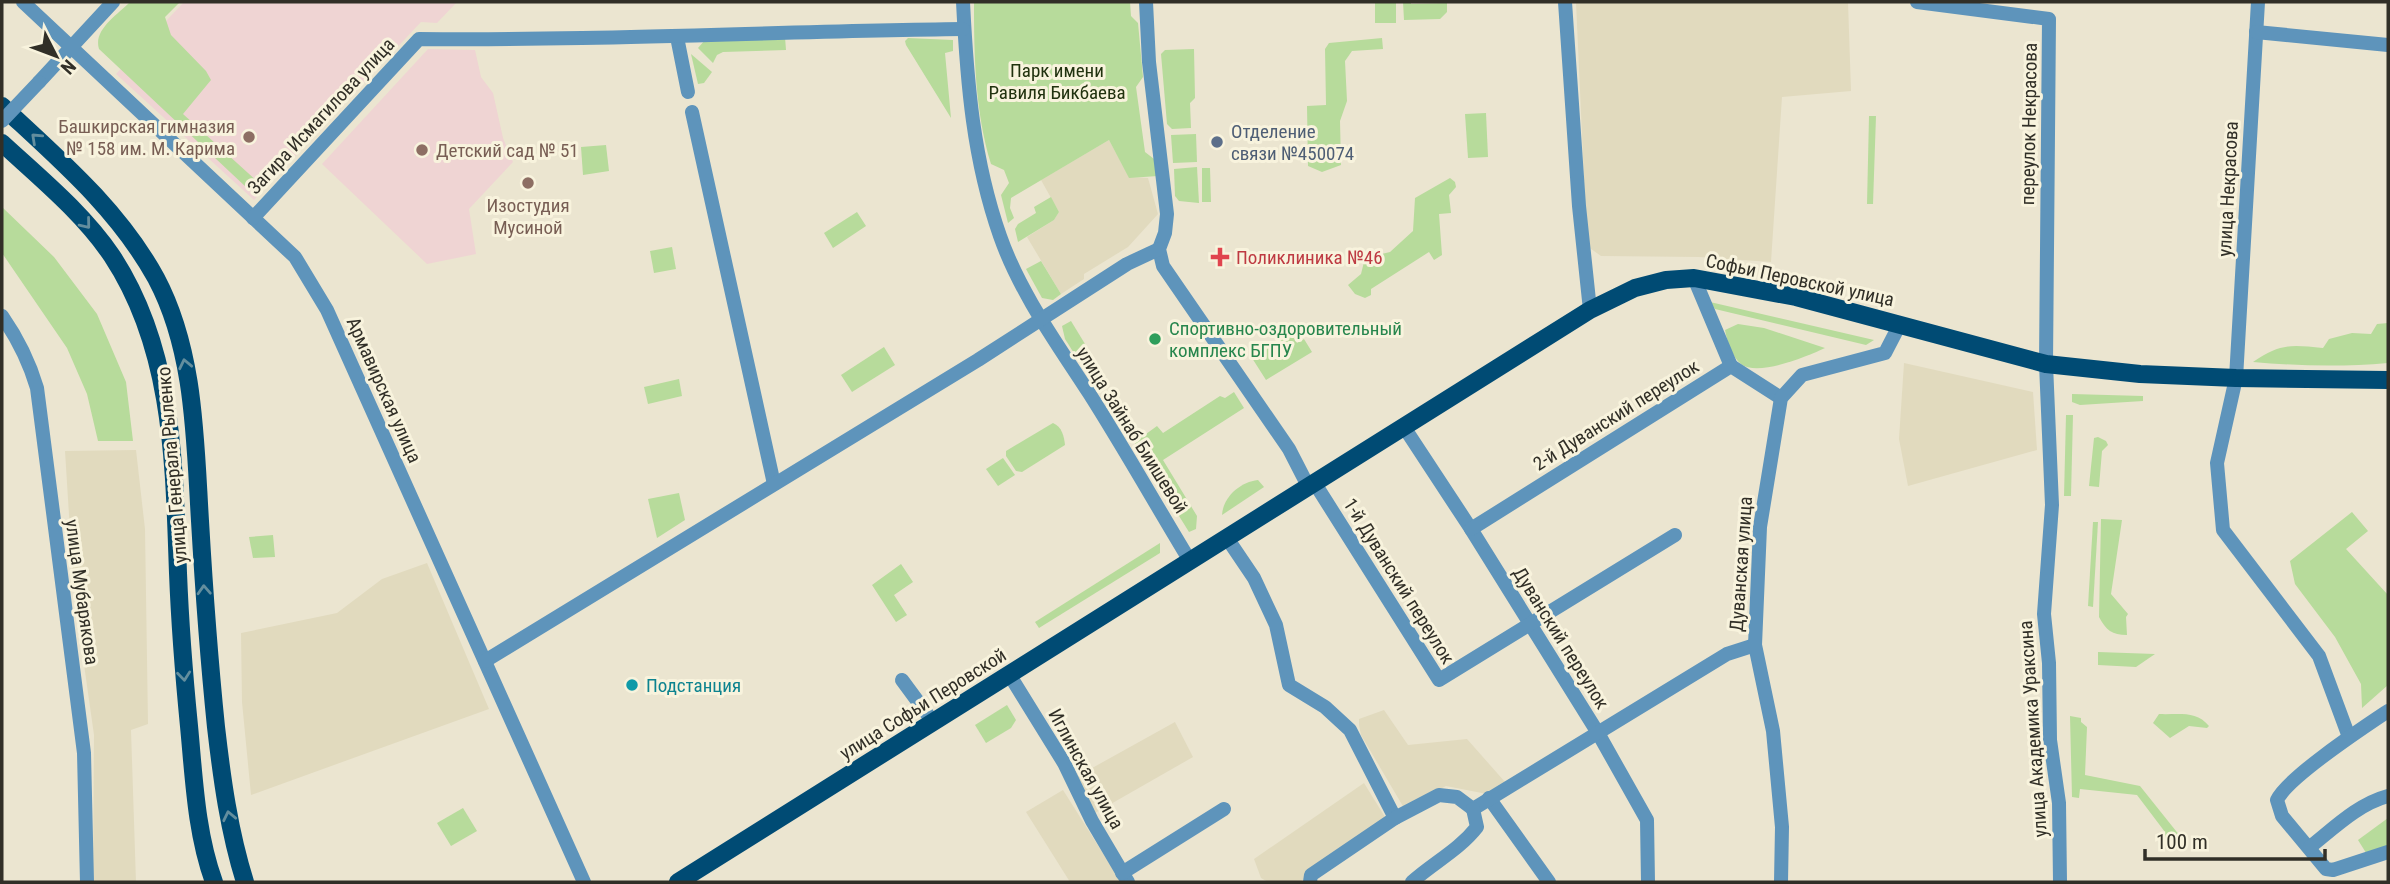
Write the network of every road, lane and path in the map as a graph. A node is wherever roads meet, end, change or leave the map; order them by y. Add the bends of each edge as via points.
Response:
1 (23, 2) edge
2 (113, 2) edge
3 (964, 2) edge
4 (1146, 2) edge
5 (1565, 2) edge
6 (1917, 2) edge
7 (2258, 2) edge
8 (963, 29) junction
9 (2256, 32) junction
10 (677, 37) junction
11 (2388, 45) edge
12 (70, 48) junction
13 (688, 92) dead end
14 (2, 106) edge
15 (692, 112) dead end
16 (2, 121) edge
17 (2, 142) edge
18 (253, 218) junction
19 (1159, 249) junction
20 (1694, 278) junction
21 (1590, 310) junction
22 (2, 316) edge
23 (1041, 320) junction
24 (1899, 324) junction
25 (2046, 364) junction
26 (1731, 366) junction
27 (2236, 378) junction
28 (2388, 380) edge
29 (1781, 398) junction
30 (1404, 427) junction
31 (774, 484) junction
32 (1311, 484) junction
33 (1471, 529) junction
34 (1675, 536) dead end
35 (1227, 538) junction
36 (1190, 561) junction
37 (1531, 626) junction
38 (1755, 645) junction
39 (485, 661) junction
40 (1009, 674) junction
41 (902, 680) dead end
42 (2388, 711) edge
43 (933, 722) junction
44 (1598, 733) junction
45 (2349, 737) junction
46 (2388, 796) edge
47 (1489, 798) junction
48 (1224, 809) dead end
49 (1473, 809) junction
50 (1395, 818) junction
51 (2310, 847) junction
52 (2388, 852) edge
53 (1125, 878) edge
54 (87, 882) edge
55 (214, 882) edge
56 (245, 882) edge
57 (584, 882) edge
58 (678, 882) edge
59 (1310, 882) edge
60 (1412, 882) edge
61 (1549, 882) edge
62 (1648, 882) edge
63 (1782, 882) edge
64 (2060, 882) edge

1 - 12 street, Армавирская улица
2 - 12 street
3 - 8 street, улица Зайнаб Биишевой
4 - 19 street via 1167,214
5 - 21 street
6 - 25 street, переулок Некрасова via 2049,19
7 - 9 street, улица Некрасова
8 - 10 street, Загира Исмагилова улица
8 - 23 street, улица Зайнаб Биишевой via 982,173 1000,236
9 - 11 street
9 - 27 street, улица Некрасова
10 - 13 street
10 - 18 street, Загира Исмагилова улица via 419,39
12 - 16 street, bridge
12 - 18 street, Армавирская улица
56 -> 14 main road, улица Генерала Рыленко via 224,793 207,643 189,383 177,328 157,281 130,236 94,193
15 - 31 street
17 -> 55 main road, улица Генерала Рыленко via 78,214 112,256 137,303 163,381 173,459 181,643 197,811
18 - 39 street, Армавирская улица via 295,257 327,310
19 - 23 street via 1127,264
19 - 32 street via 1163,266
20 - 21 main road, Софьи Перовской улица via 1635,288
20 - 24 main road, Софьи Перовской улица via 1796,297
20 - 26 street
21 - 30 main road, Софьи Перовской улица
22 - 54 street, улица Мубарякова via 19,340 37,388 83,753
23 - 31 street
23 - 36 street, улица Зайнаб Биишевой
24 - 25 main road, Софьи Перовской улица
24 - 29 street via 1885,353 1802,375
25 - 27 main road, Софьи Перовской улица
25 - 64 street, улица Академика Ураксина via 2052,505 2044,614 2050,740 2059,803
26 - 29 street, 2-й Дуванский переулок
26 - 33 street, 2-й Дуванский переулок
27 - 28 main road, Софьи Перовской улица
27 - 45 street, улица Некрасова via 2217,463 2222,530 2319,656
29 - 38 street, Дуванская улица via 1759,527
30 - 32 main road, Софьи Перовской улица
30 - 33 street, Дуванский переулок
31 - 39 street
32 - 35 main road, Софьи Перовской улица
32 - 37 street, 1-й Дуванский переулок via 1439,680
33 - 37 street, Дуванский переулок
34 - 37 street, 1-й Дуванский переулок
35 - 36 main road, Софьи Перовской улица
35 - 50 street via 1254,578 1276,625 1289,685 1325,707 1350,730
36 - 40 main road, улица Софьи Перовской
37 - 44 street, Дуванский переулок
38 - 44 street via 1727,654
38 - 63 street, Дуванская улица via 1773,731 1783,827
39 - 57 street, Армавирская улица
40 - 43 main road, улица Софьи Перовской
40 - 53 street, Иглинская улица via 1064,763
41 - 43 street
42 - 45 street
43 - 58 main road, улица Софьи Перовской
44 - 47 street
44 - 62 street, Дуванский переулок via 1647,820
45 - 51 street via 2277,800 2282,816
46 - 51 street via 2351,814
47 - 49 street
47 - 61 street
48 - 53 street
49 - 50 street via 1457,797 1439,795
49 - 60 street via 1477,827 1466,841
50 - 59 street via 1311,875
51 - 52 street via 2326,869 2333,870

